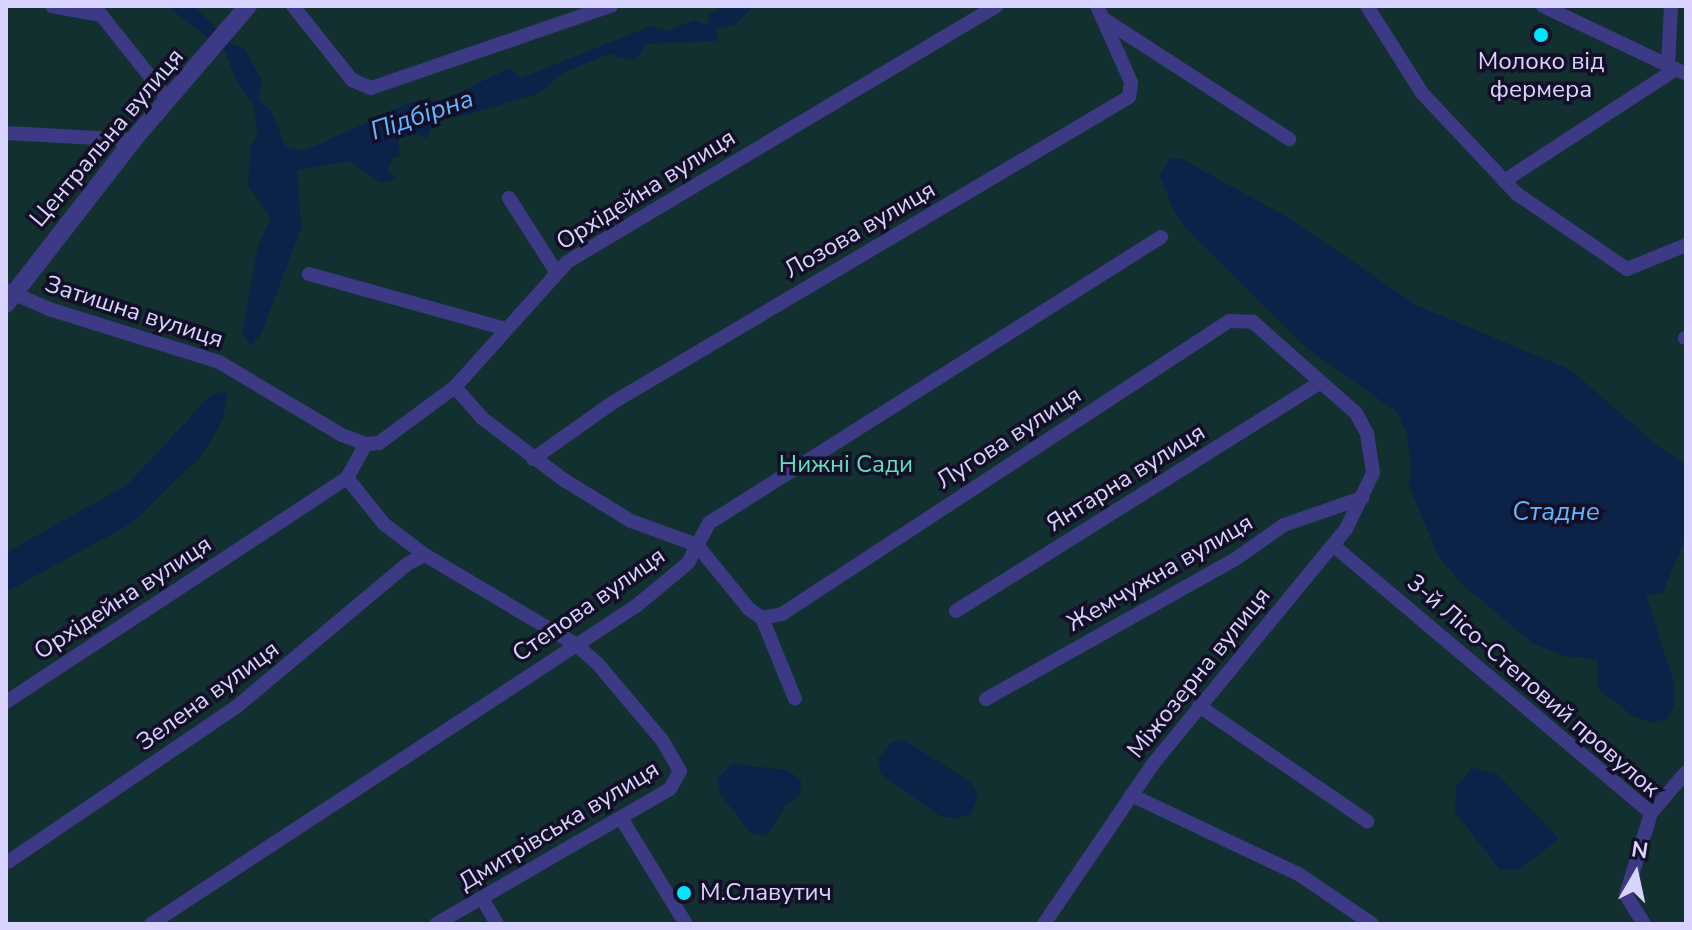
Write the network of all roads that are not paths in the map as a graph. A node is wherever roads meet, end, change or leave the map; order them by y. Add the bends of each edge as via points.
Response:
1 (52, 6) edge
2 (293, 6) edge
3 (611, 6) edge
4 (996, 6) edge
5 (1367, 6) edge
6 (1543, 6) edge
7 (1671, 6) edge
8 (246, 8) edge
9 (98, 10) edge
10 (1100, 12) edge
11 (1677, 69) edge
12 (168, 99) junction
13 (6, 133) edge
14 (1289, 139) dead end
15 (133, 140) junction
16 (1504, 181) junction
17 (509, 198) dead end
18 (1161, 237) dead end
19 (1686, 245) edge
20 (557, 273) junction
21 (309, 274) dead end
22 (8, 295) edge
23 (506, 329) junction
24 (1320, 383) junction
25 (455, 387) junction
26 (366, 444) junction
27 (533, 459) junction
28 (347, 478) junction
29 (1362, 498) junction
30 (697, 545) junction
31 (1334, 546) junction
32 (425, 555) junction
33 (956, 611) dead end
34 (762, 618) junction
35 (575, 644) junction
36 (795, 699) dead end
37 (986, 699) dead end
38 (6, 702) edge
39 (1199, 706) junction
40 (1685, 776) edge
41 (1131, 795) junction
42 (1651, 813) junction
43 (621, 818) junction
44 (1367, 821) dead end
45 (8, 862) dead end
46 (482, 898) junction
47 (151, 924) edge
48 (436, 924) edge
49 (497, 924) edge
50 (686, 924) edge
51 (1044, 924) edge
52 (1372, 924) edge
53 (1644, 924) edge

1 - 9 street
2 - 3 street via 352,80 371,88
4 - 20 street, Орхідейна вулиця via 803,118
5 - 16 street via 1422,93
6 - 11 street
7 - 11 street
8 - 12 street, Центральна вулиця
9 - 12 street
10 - 14 street
10 - 27 street, Лозова вулиця via 1131,82 1129,97 625,394
11 - 16 street
12 - 15 street, Центральна вулиця
13 - 15 street
15 - 22 street, Центральна вулиця
16 - 19 street via 1627,269
17 - 20 street
18 - 30 street, Степова вулиця via 709,523
20 - 23 street, Орхідейна вулиця
21 - 23 street
22 - 26 street, Затишна вулиця via 219,362
23 - 25 street, Орхідейна вулиця
24 - 29 street, Міжозерна вулиця via 1356,413 1370,447 1373,473
24 - 33 street, Янтарна вулиця
24 - 34 street, Лугова вулиця via 1253,322 1239,318 782,614
25 - 26 street, Орхідейна вулиця via 392,438
25 - 27 street via 482,418
26 - 28 street, Орхідейна вулиця
27 - 30 street via 631,521
28 - 32 street, Дмитрівська вулиця via 384,524
28 - 38 street, Орхідейна вулиця
29 - 31 street, Міжозерна вулиця
29 - 37 street, Жемчужна вулиця via 1284,525 1234,560
30 - 34 street
30 - 35 street, Степова вулиця via 688,563 636,606
31 - 39 street, Міжозерна вулиця
31 - 42 street, 3-й Лісо-Степовий провулок
32 - 35 street, Дмитрівська вулиця
32 - 45 street, Зелена вулиця via 407,564 235,708
34 - 36 street
35 - 43 street, Дмитрівська вулиця via 662,740 680,771 670,789
35 - 47 street, Степова вулиця
39 - 41 street, Міжозерна вулиця
39 - 44 street
40 - 42 street
41 - 51 street, Міжозерна вулиця
41 - 52 street via 1300,875
42 - 53 street, 3-й Лісо-Степовий провулок via 1626,895
43 - 46 street, Дмитрівська вулиця
43 - 50 street
46 - 48 street, Дмитрівська вулиця
46 - 49 street

